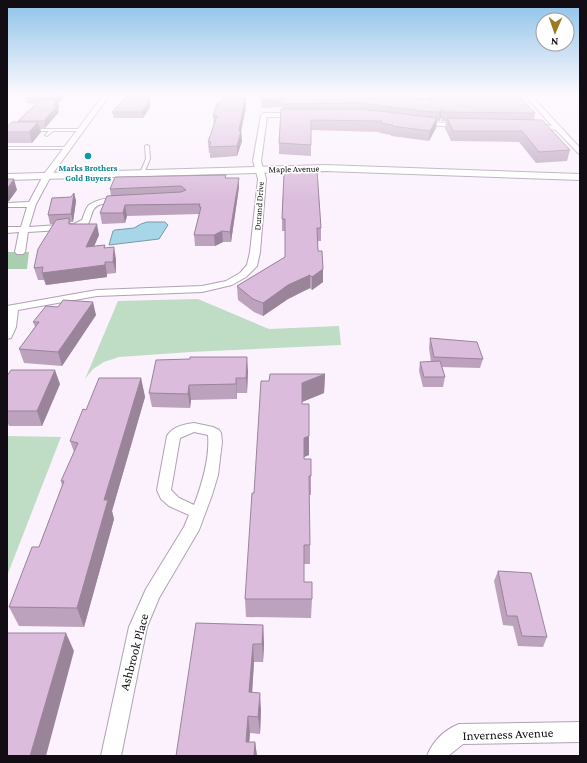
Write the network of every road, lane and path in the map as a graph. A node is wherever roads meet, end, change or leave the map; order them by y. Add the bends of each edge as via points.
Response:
1 (557, 128) edge
2 (262, 129) edge
3 (29, 130) edge
4 (52, 130) junction
5 (80, 130) joint
6 (47, 135) dead end
7 (147, 146) dead end
8 (7, 148) edge
9 (67, 148) junction
10 (580, 152) edge
11 (260, 170) junction
12 (142, 173) junction
13 (9, 176) edge
14 (47, 176) junction
15 (580, 177) edge
16 (125, 200) edge
17 (32, 204) junction
18 (7, 205) edge
19 (24, 229) junction
20 (7, 230) edge
21 (20, 252) dead end
22 (10, 309) edge
23 (7, 336) edge
24 (198, 512) junction
25 (580, 732) edge
26 (439, 752) edge
27 (111, 756) edge

1 - 10 street
2 - 11 street, Durand Drive via 257,161
3 - 4 lane
4 - 5 lane
4 - 6 lane
5 - 9 street
7 - 12 lane via 148,159
8 - 9 lane
9 - 14 street
11 - 12 main road, Maple Avenue
11 - 15 main road, Maple Avenue via 352,169
11 - 22 street, Durand Drive via 262,180 254,260 248,271 236,279 202,289 97,293
12 - 14 main road, Maple Avenue
13 - 14 main road, Maple Avenue
14 - 17 street
16 - 19 street via 96,204 90,208 85,222 76,226
17 - 18 street
17 - 19 street
19 - 20 street
19 - 21 street
22 - 23 street via 11,327
24 - 24 street, Ashbrook Place via 211,475 215,442 214,433 194,427 182,430 174,436 164,490 173,503
24 - 27 street, Ashbrook Place via 191,530 152,594 138,627
25 - 26 street, Inverness Avenue via 459,734

